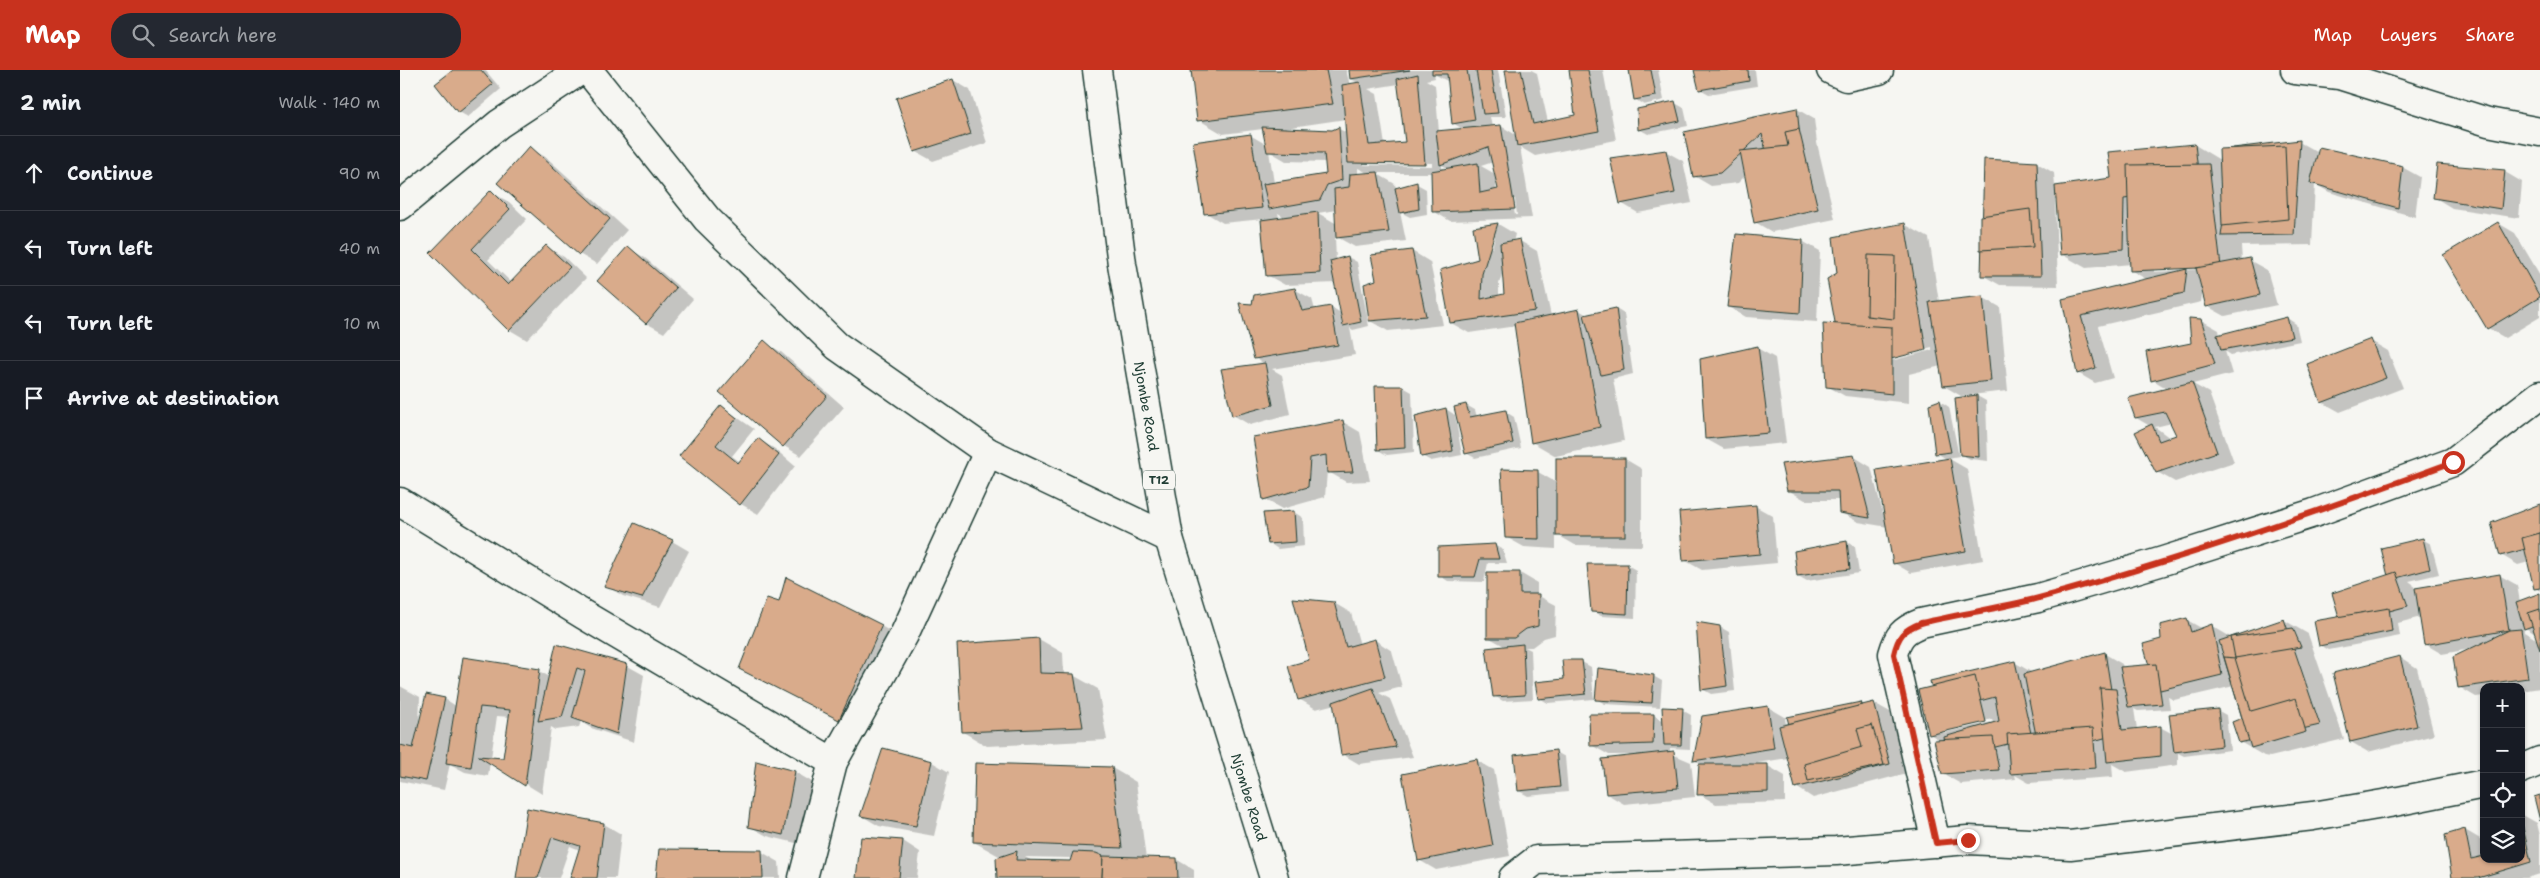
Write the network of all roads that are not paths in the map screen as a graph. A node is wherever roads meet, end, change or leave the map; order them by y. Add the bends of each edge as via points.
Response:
1 (581, 70) edge
2 (588, 70) edge
3 (1097, 70) edge
4 (1831, 70) edge
5 (1879, 70) edge
6 (2295, 70) edge
7 (2540, 132) edge
8 (400, 206) edge
9 (2540, 395) edge
10 (988, 452) junction
11 (400, 502) edge
12 (1169, 538) junction
13 (2540, 761) edge
14 (834, 762) junction
15 (2525, 767) edge
16 (2480, 785) edge
17 (1936, 843) junction
18 (803, 878) edge
19 (1274, 878) edge
20 (1513, 878) edge

1 - 8 main road via 499,124
2 - 10 main road via 707,219 837,346
3 - 12 main road, Njombe Road / T12 via 1122,264
4 - 5 main road via 1846,77
6 - 7 main road via 2339,75 2488,122
9 - 17 main road via 2453,462 2314,513 2163,562 2038,598 1907,628 1898,637 1894,654
10 - 12 main road
10 - 14 main road via 904,635
11 - 14 main road
12 - 19 main road, Njombe Road / T12
13 - 15 main road
14 - 18 main road
16 - 17 main road via 2312,816 2070,845 1968,840
17 - 20 main road via 1836,851 1536,860

